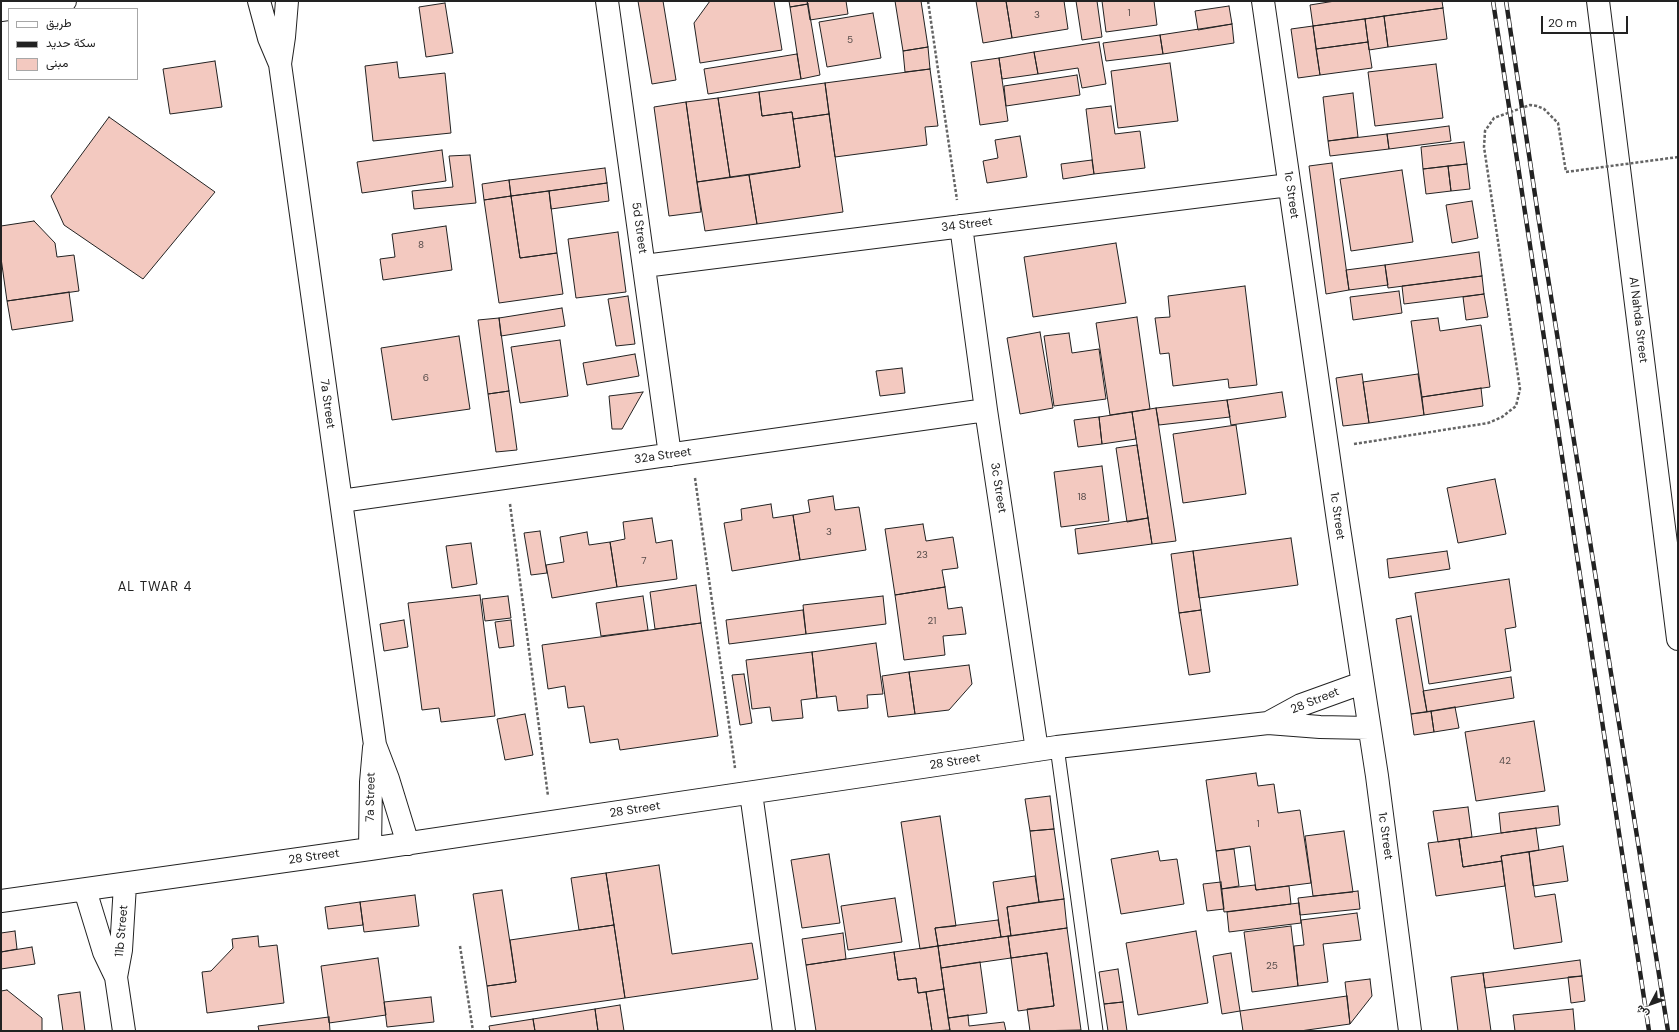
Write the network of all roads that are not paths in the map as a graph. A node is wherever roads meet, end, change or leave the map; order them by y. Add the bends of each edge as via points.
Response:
1 (65, 1) edge
2 (259, 1) edge
3 (287, 1) edge
4 (607, 1) edge
5 (1263, 1) edge
6 (1598, 1) edge
7 (15, 8) edge
8 (280, 64) junction
9 (1289, 185) junction
10 (960, 226) junction
11 (644, 266) junction
12 (986, 410) junction
13 (681, 453) junction
14 (341, 501) junction
15 (1678, 639) edge
16 (1362, 683) junction
17 (1268, 723) junction
18 (1369, 728) junction
19 (375, 745) junction
20 (1047, 748) junction
21 (744, 794) junction
22 (408, 844) junction
23 (370, 849) junction
24 (125, 885) junction
25 (85, 890) junction
26 (1, 901) edge
27 (116, 977) junction
28 (124, 1031) edge
29 (784, 1031) edge
30 (1096, 1031) edge
31 (1410, 1031) edge

1 - 7 street
2 - 8 street, 7a Street via 268,38
3 - 8 street, 7a Street
4 - 11 street, 5d Street
5 - 9 street, 1c Street
6 - 15 street, Al Nahda Street
8 - 14 street, 7a Street
9 - 10 street, 34 Street
9 - 16 street, 1c Street
10 - 11 street, 34 Street
10 - 12 street, 3c Street
11 - 13 street, 5d Street
12 - 13 street, 32a Street
12 - 20 street, 3c Street
13 - 14 street, 32a Street
14 - 19 street, 7a Street
16 - 17 street, 28 Street via 1301,705
16 - 18 street, 1c Street
17 - 18 street, 28 Street
17 - 20 street, 28 Street
18 - 31 street, 1c Street
19 - 22 street, 7a Street
19 - 23 street, 7a Street via 371,782
20 - 21 street, 28 Street
20 - 30 lane
21 - 22 street, 28 Street
21 - 29 street
22 - 23 street, 28 Street
23 - 24 street, 28 Street
24 - 25 street, 28 Street
24 - 27 street, 11b Street
25 - 26 street, 28 Street
25 - 27 street, 11b Street via 99,939
27 - 28 street, 11b Street

